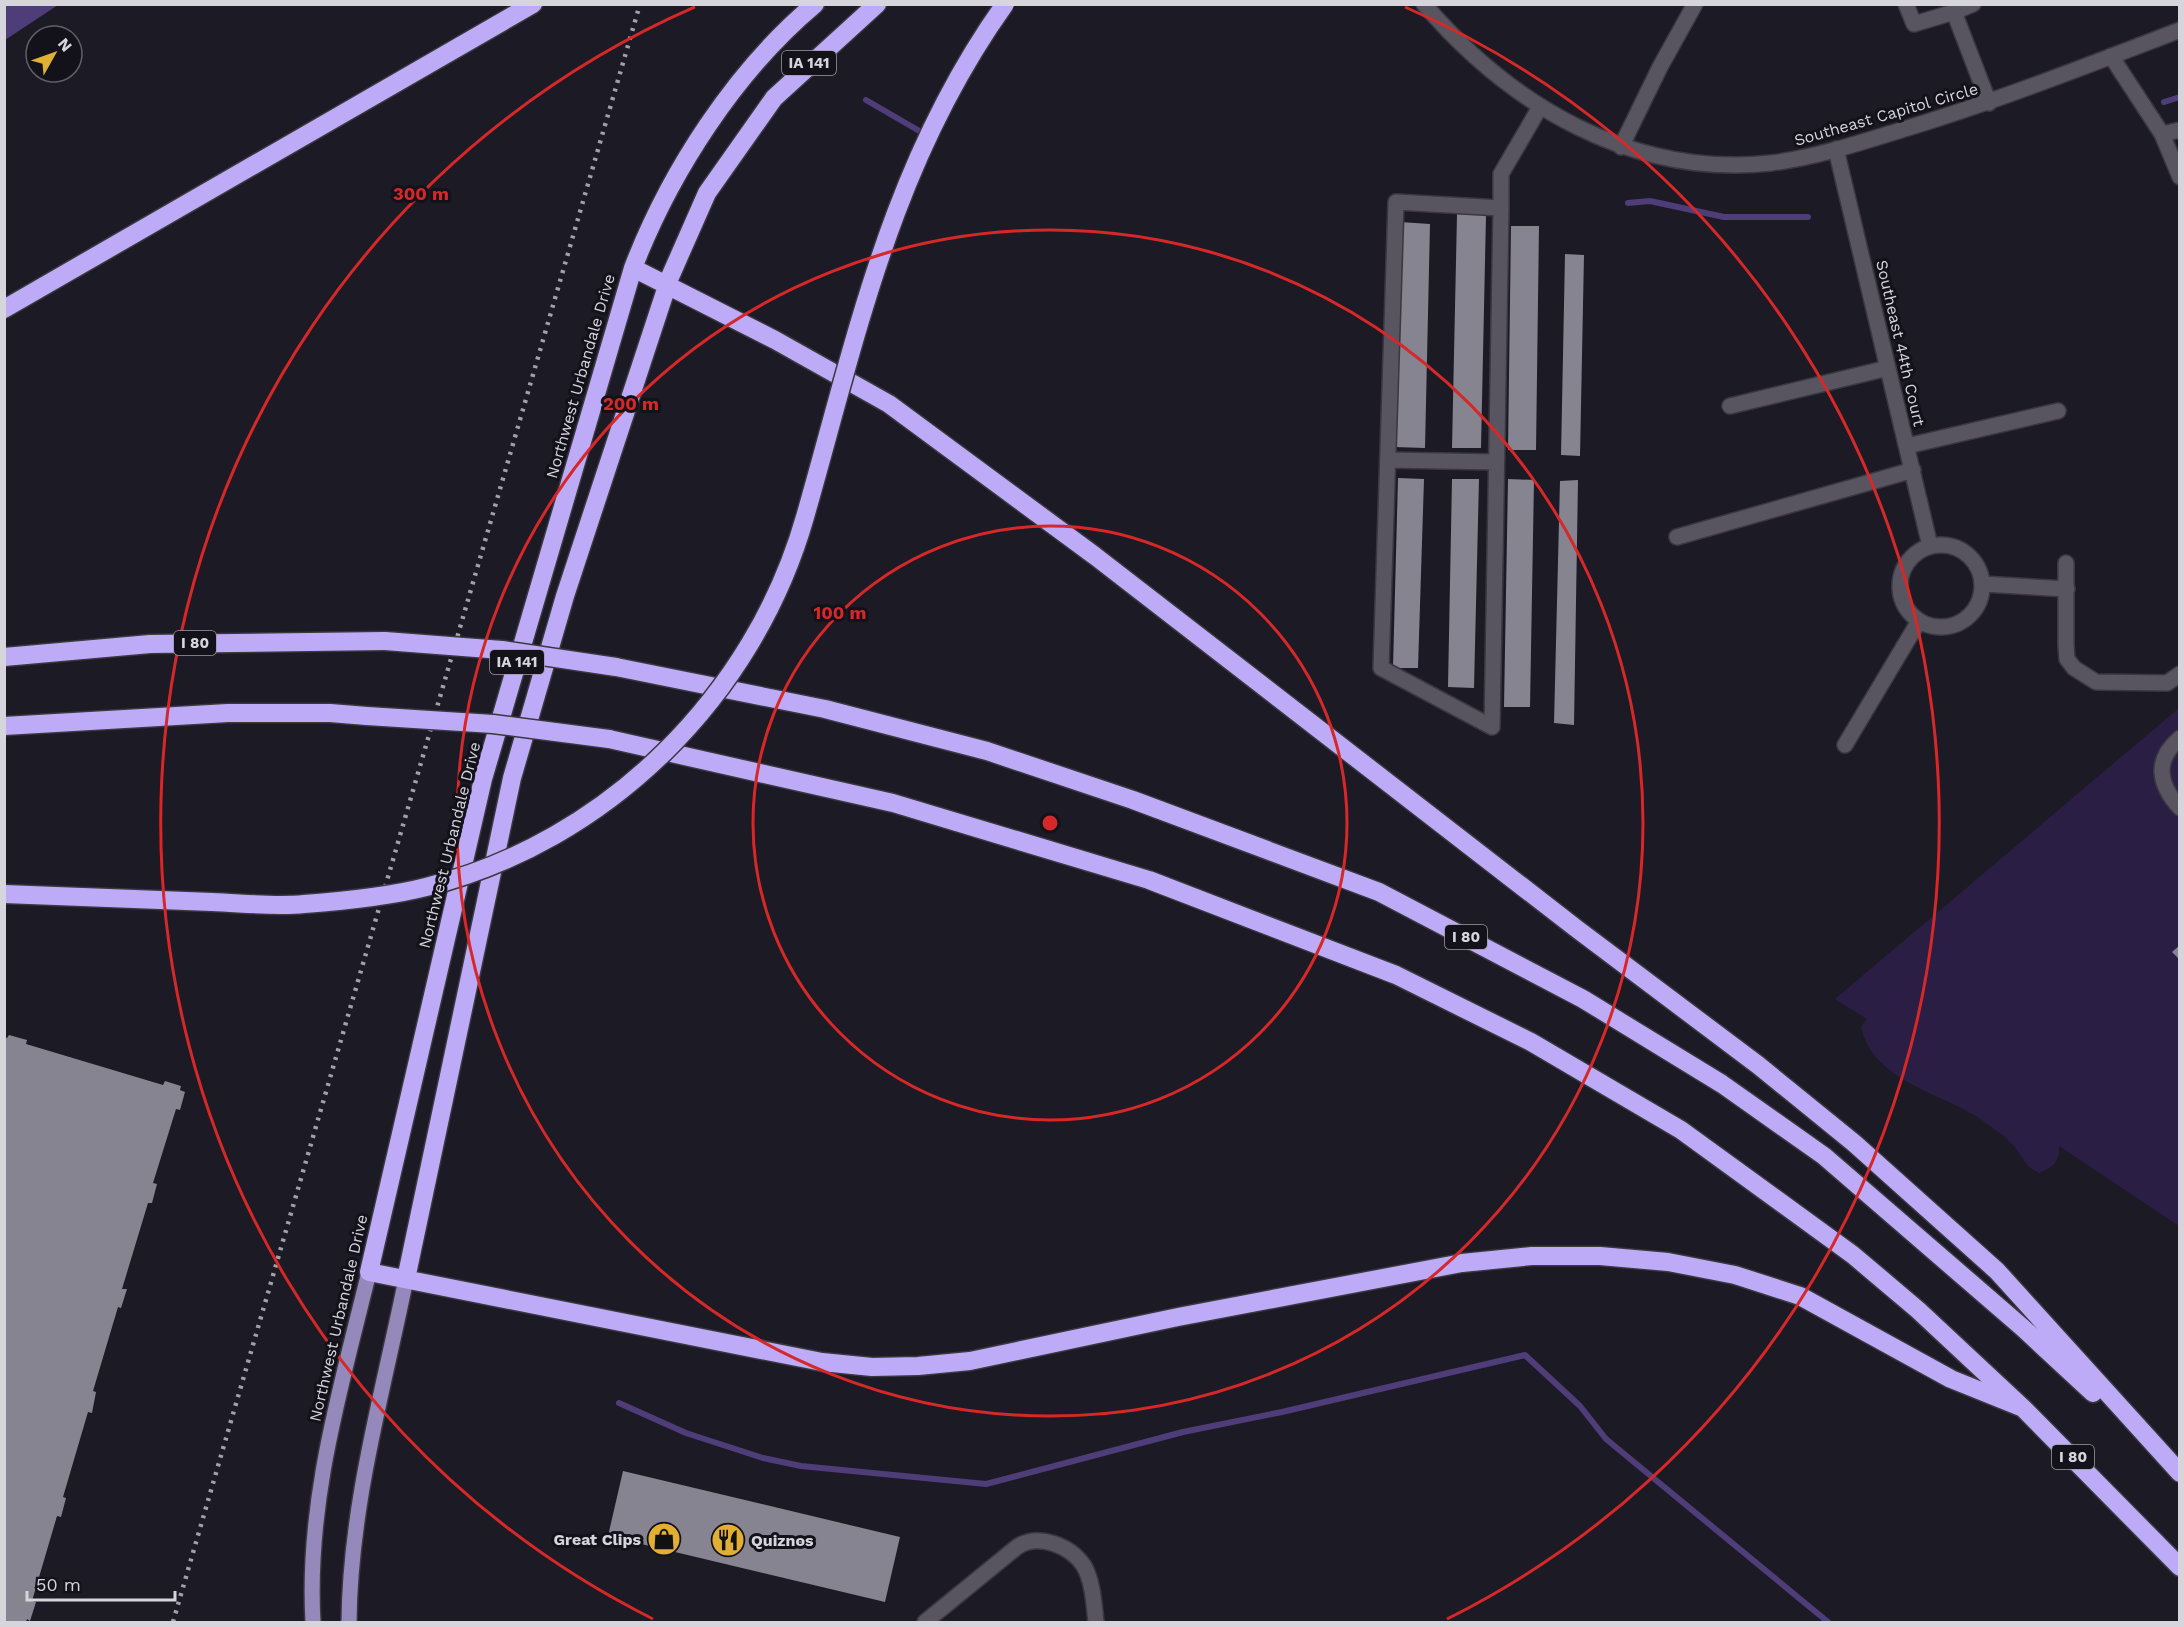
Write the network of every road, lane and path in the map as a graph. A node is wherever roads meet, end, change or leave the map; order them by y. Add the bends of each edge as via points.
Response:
1 (533, 4) edge
2 (815, 4) edge
3 (877, 4) edge
4 (1005, 4) edge
5 (1424, 4) edge
6 (1695, 4) edge
7 (1906, 4) edge
8 (1972, 4) edge
9 (1953, 12) junction
10 (2180, 30) edge
11 (2110, 56) junction
12 (1989, 103) junction
13 (1540, 107) junction
14 (2180, 130) edge
15 (2162, 134) junction
16 (1621, 147) junction
17 (1836, 150) junction
18 (2180, 177) edge
19 (1500, 208) junction
20 (633, 268) junction
21 (667, 285) junction
22 (4, 309) edge
23 (1888, 368) junction
24 (1730, 406) dead end
25 (2058, 411) dead end
26 (1907, 446) junction
27 (1388, 460) junction
28 (1496, 462) junction
29 (1913, 470) junction
30 (1677, 537) dead end
31 (1930, 546) junction
32 (2066, 563) dead end
33 (1983, 584) junction
34 (2067, 588) junction
35 (1919, 621) junction
36 (4, 657) edge
37 (2180, 674) edge
38 (4, 726) edge
39 (2180, 738) edge
40 (1845, 745) dead end
41 (2180, 808) edge
42 (4, 894) edge
43 (369, 1272) junction
44 (406, 1279) junction
45 (2023, 1408) junction
46 (2179, 1472) edge
47 (2180, 1567) edge
48 (313, 1623) edge
49 (350, 1623) edge
50 (925, 1623) edge
51 (1096, 1623) edge

1 - 22 highway
2 - 20 highway, Northwest Urbandale Drive / IA 141 via 766,50 722,105 664,197
3 - 21 highway, IA 141 via 785,87 750,130 707,193
4 - 42 highway, bridge via 947,98 916,158 860,314 804,520 773,600 735,671 683,734 650,766 593,812 531,849 426,887 300,905
5 - 13 street, Southeast Capitol Circle via 1480,64
6 - 16 street
7 - 9 street via 1914,24
8 - 9 street
9 - 12 street
10 - 11 street, Southeast Capitol Circle
11 - 12 street, Southeast Capitol Circle
11 - 15 street
12 - 17 street, Southeast Capitol Circle
13 - 16 street, Southeast Capitol Circle
13 - 19 street via 1501,174
14 - 15 street
15 - 18 street
16 - 17 street, Southeast Capitol Circle via 1695,163 1733,165
17 - 23 street, Southeast 44th Court
19 - 27 street via 1396,202
19 - 28 street
20 - 21 highway
20 - 43 highway, Northwest Urbandale Drive / IA 141 via 483,779
21 - 44 highway, IA 141 via 565,596 512,778
21 - 46 highway via 889,404 1104,562 1758,1065 1863,1150 1997,1271
23 - 24 street
23 - 26 street, Southeast 44th Court
25 - 26 street
26 - 29 street, Southeast 44th Court
27 - 28 street
27 - 28 street via 1381,668 1492,727
29 - 30 street
29 - 31 street, Southeast 44th Court
31 - 33 street via 1948,545 1965,553 1978,567
31 - 35 street via 1908,561 1902,573 1902,600
32 - 34 street
33 - 34 street
33 - 35 street via 1977,606 1962,622 1941,627
34 - 37 street via 2067,659 2080,674 2096,682 2167,683
35 - 40 street
36 - 46 highway, I 80, bridge via 150,644 386,641 502,650 616,667 825,709 987,751 1144,804 1389,897 1583,999 1722,1084 1824,1156 2023,1328
38 - 45 highway, I 80, bridge via 228,713 330,712 493,724 609,739 893,802 1149,880 1396,975 1531,1042 1681,1130 1853,1255
39 - 41 street via 2167,748 2161,772 2167,795
43 - 44 highway
43 - 48 main road, Northwest Urbandale Drive via 319,1487 313,1536
44 - 45 highway via 822,1362 872,1367 970,1361 1462,1263 1532,1256 1600,1256 1668,1262 1735,1275 1800,1296 1951,1379
44 - 49 main road via 356,1520
45 - 47 highway, I 80
50 - 51 street via 1017,1547 1027,1540 1039,1539 1061,1547 1083,1566 1090,1581

